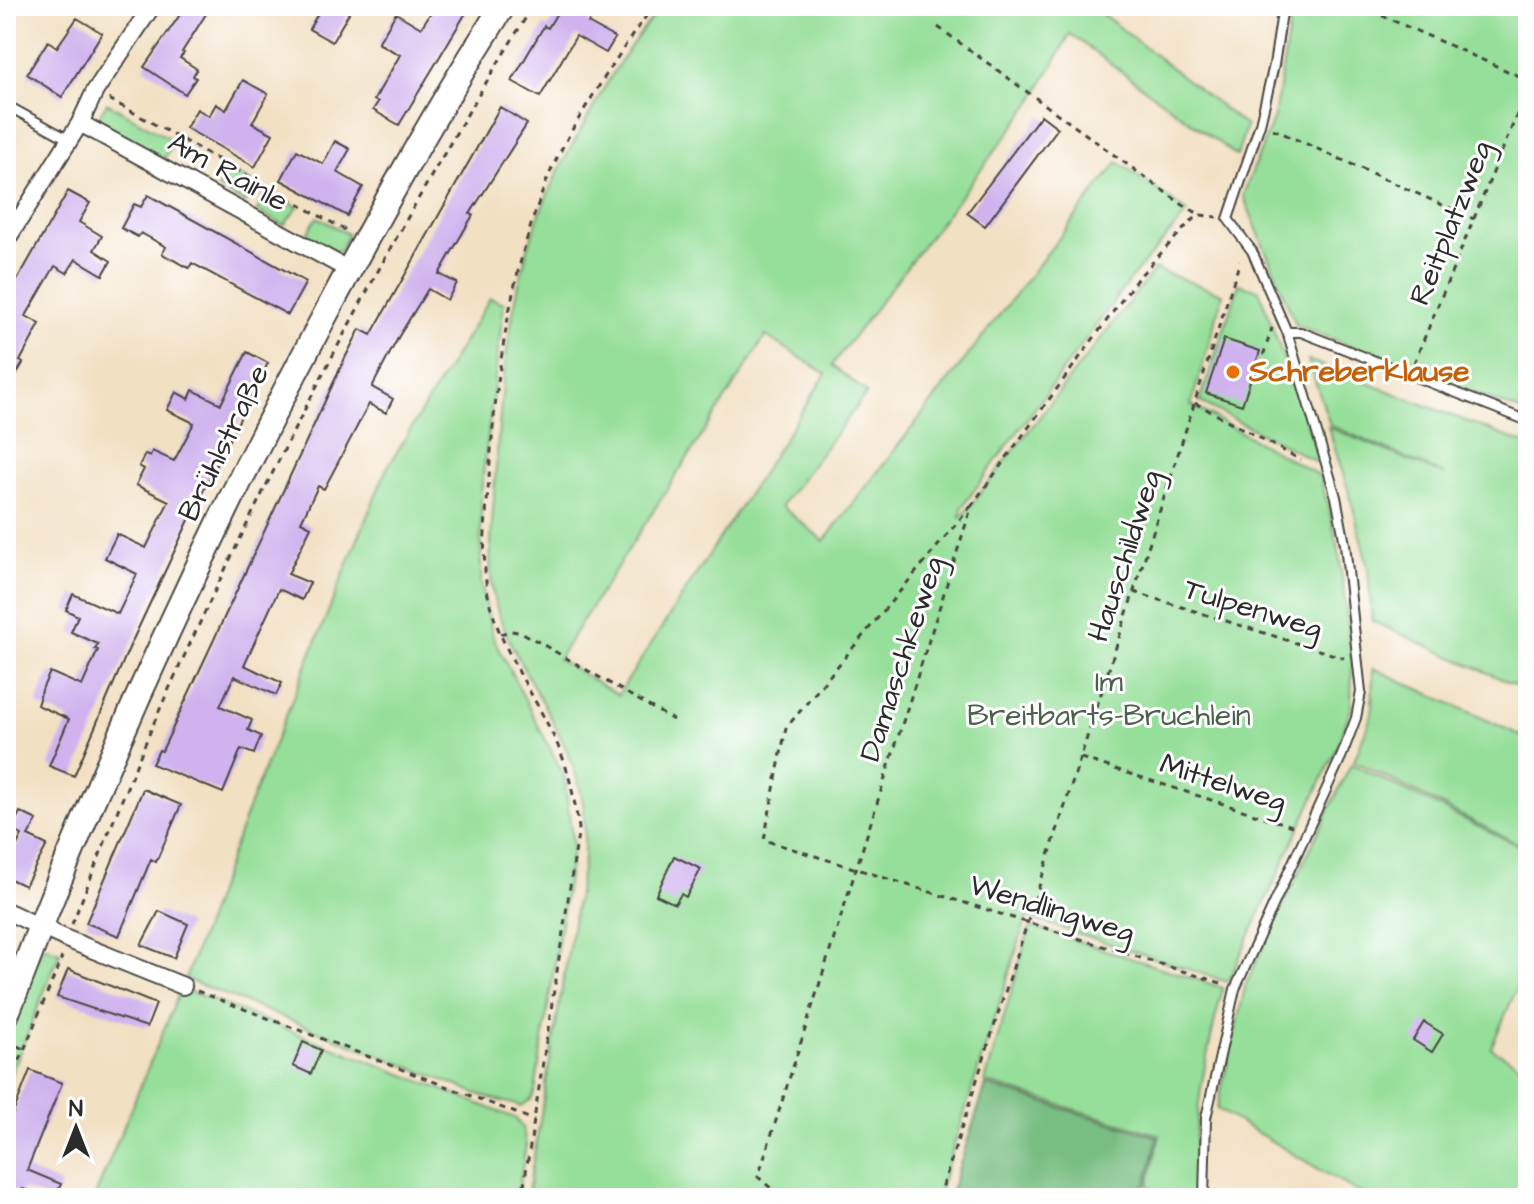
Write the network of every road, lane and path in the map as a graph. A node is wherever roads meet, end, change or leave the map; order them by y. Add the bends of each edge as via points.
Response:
1 (152, 6) edge
2 (503, 6) edge
3 (533, 6) edge
4 (655, 6) edge
5 (1283, 6) edge
6 (1360, 6) edge
7 (938, 27) dead end
8 (1528, 80) edge
9 (1528, 88) edge
10 (95, 91) junction
11 (6, 105) edge
12 (80, 123) junction
13 (1260, 124) junction
14 (68, 139) junction
15 (1201, 215) junction
16 (1228, 219) junction
17 (1474, 219) junction
18 (6, 241) edge
19 (365, 241) junction
20 (1252, 251) junction
21 (349, 270) junction
22 (1280, 314) junction
23 (1287, 332) junction
24 (1410, 374) junction
25 (1256, 378) dead end
26 (1195, 403) junction
27 (1528, 421) edge
28 (1301, 460) dead end
29 (972, 505) junction
30 (1134, 592) junction
31 (500, 634) junction
32 (1360, 663) junction
33 (673, 720) dead end
34 (1081, 758) junction
35 (1308, 831) junction
36 (856, 870) junction
37 (6, 911) edge
38 (1028, 921) junction
39 (41, 927) junction
40 (67, 940) junction
41 (183, 986) joint
42 (1235, 989) junction
43 (6, 1015) edge
44 (6, 1041) edge
45 (24, 1049) junction
46 (6, 1094) edge
47 (534, 1120) junction
48 (522, 1198) edge
49 (776, 1198) edge
50 (939, 1198) edge
51 (1204, 1198) edge

1 - 10 street
2 - 19 street, Brühlstraße
3 - 40 path via 403,225 300,415 167,692
4 - 31 path via 592,97 550,172 519,267 492,429 486,517 486,577
5 - 13 lane
6 - 8 path
7 - 15 path
9 - 17 path, Reitplatzweg
10 - 12 street
10 - 19 path
11 - 14 lane
12 - 14 street
12 - 21 street, Am Rainle
13 - 16 lane
13 - 17 path
14 - 18 street
15 - 16 path
15 - 29 path, Damaschkeweg via 1137,279
16 - 20 lane
17 - 24 path, Reitplatzweg
19 - 21 street, Brühlstraße
20 - 22 lane
20 - 26 path, Hauschildweg via 1241,259
21 - 39 street, Brühlstraße via 233,493 157,654
22 - 23 lane
22 - 25 path
23 - 24 lane via 1301,332
23 - 32 lane via 1336,497
24 - 27 lane
26 - 28 path
26 - 30 path, Hauschildweg
29 - 36 path, Damaschkeweg
29 - 36 path, Wendlingweg via 786,728 764,840
30 - 32 path, Tulpenweg
30 - 34 path, Hauschildweg
31 - 33 path via 523,633
31 - 47 path via 557,745 571,781 579,828
32 - 35 lane via 1356,718
34 - 35 path, Mittelweg
34 - 38 path, Hauschildweg
35 - 42 lane
36 - 38 path, Wendlingweg
36 - 49 path, Damaschkeweg via 758,1177
37 - 39 street
38 - 42 path, Wendlingweg
38 - 50 path, Hauschildweg
39 - 40 street
39 - 43 street, Brühlstraße
40 - 41 street
40 - 45 path
41 - 47 path
42 - 51 lane via 1206,1118
44 - 45 path
45 - 46 path
47 - 48 path

